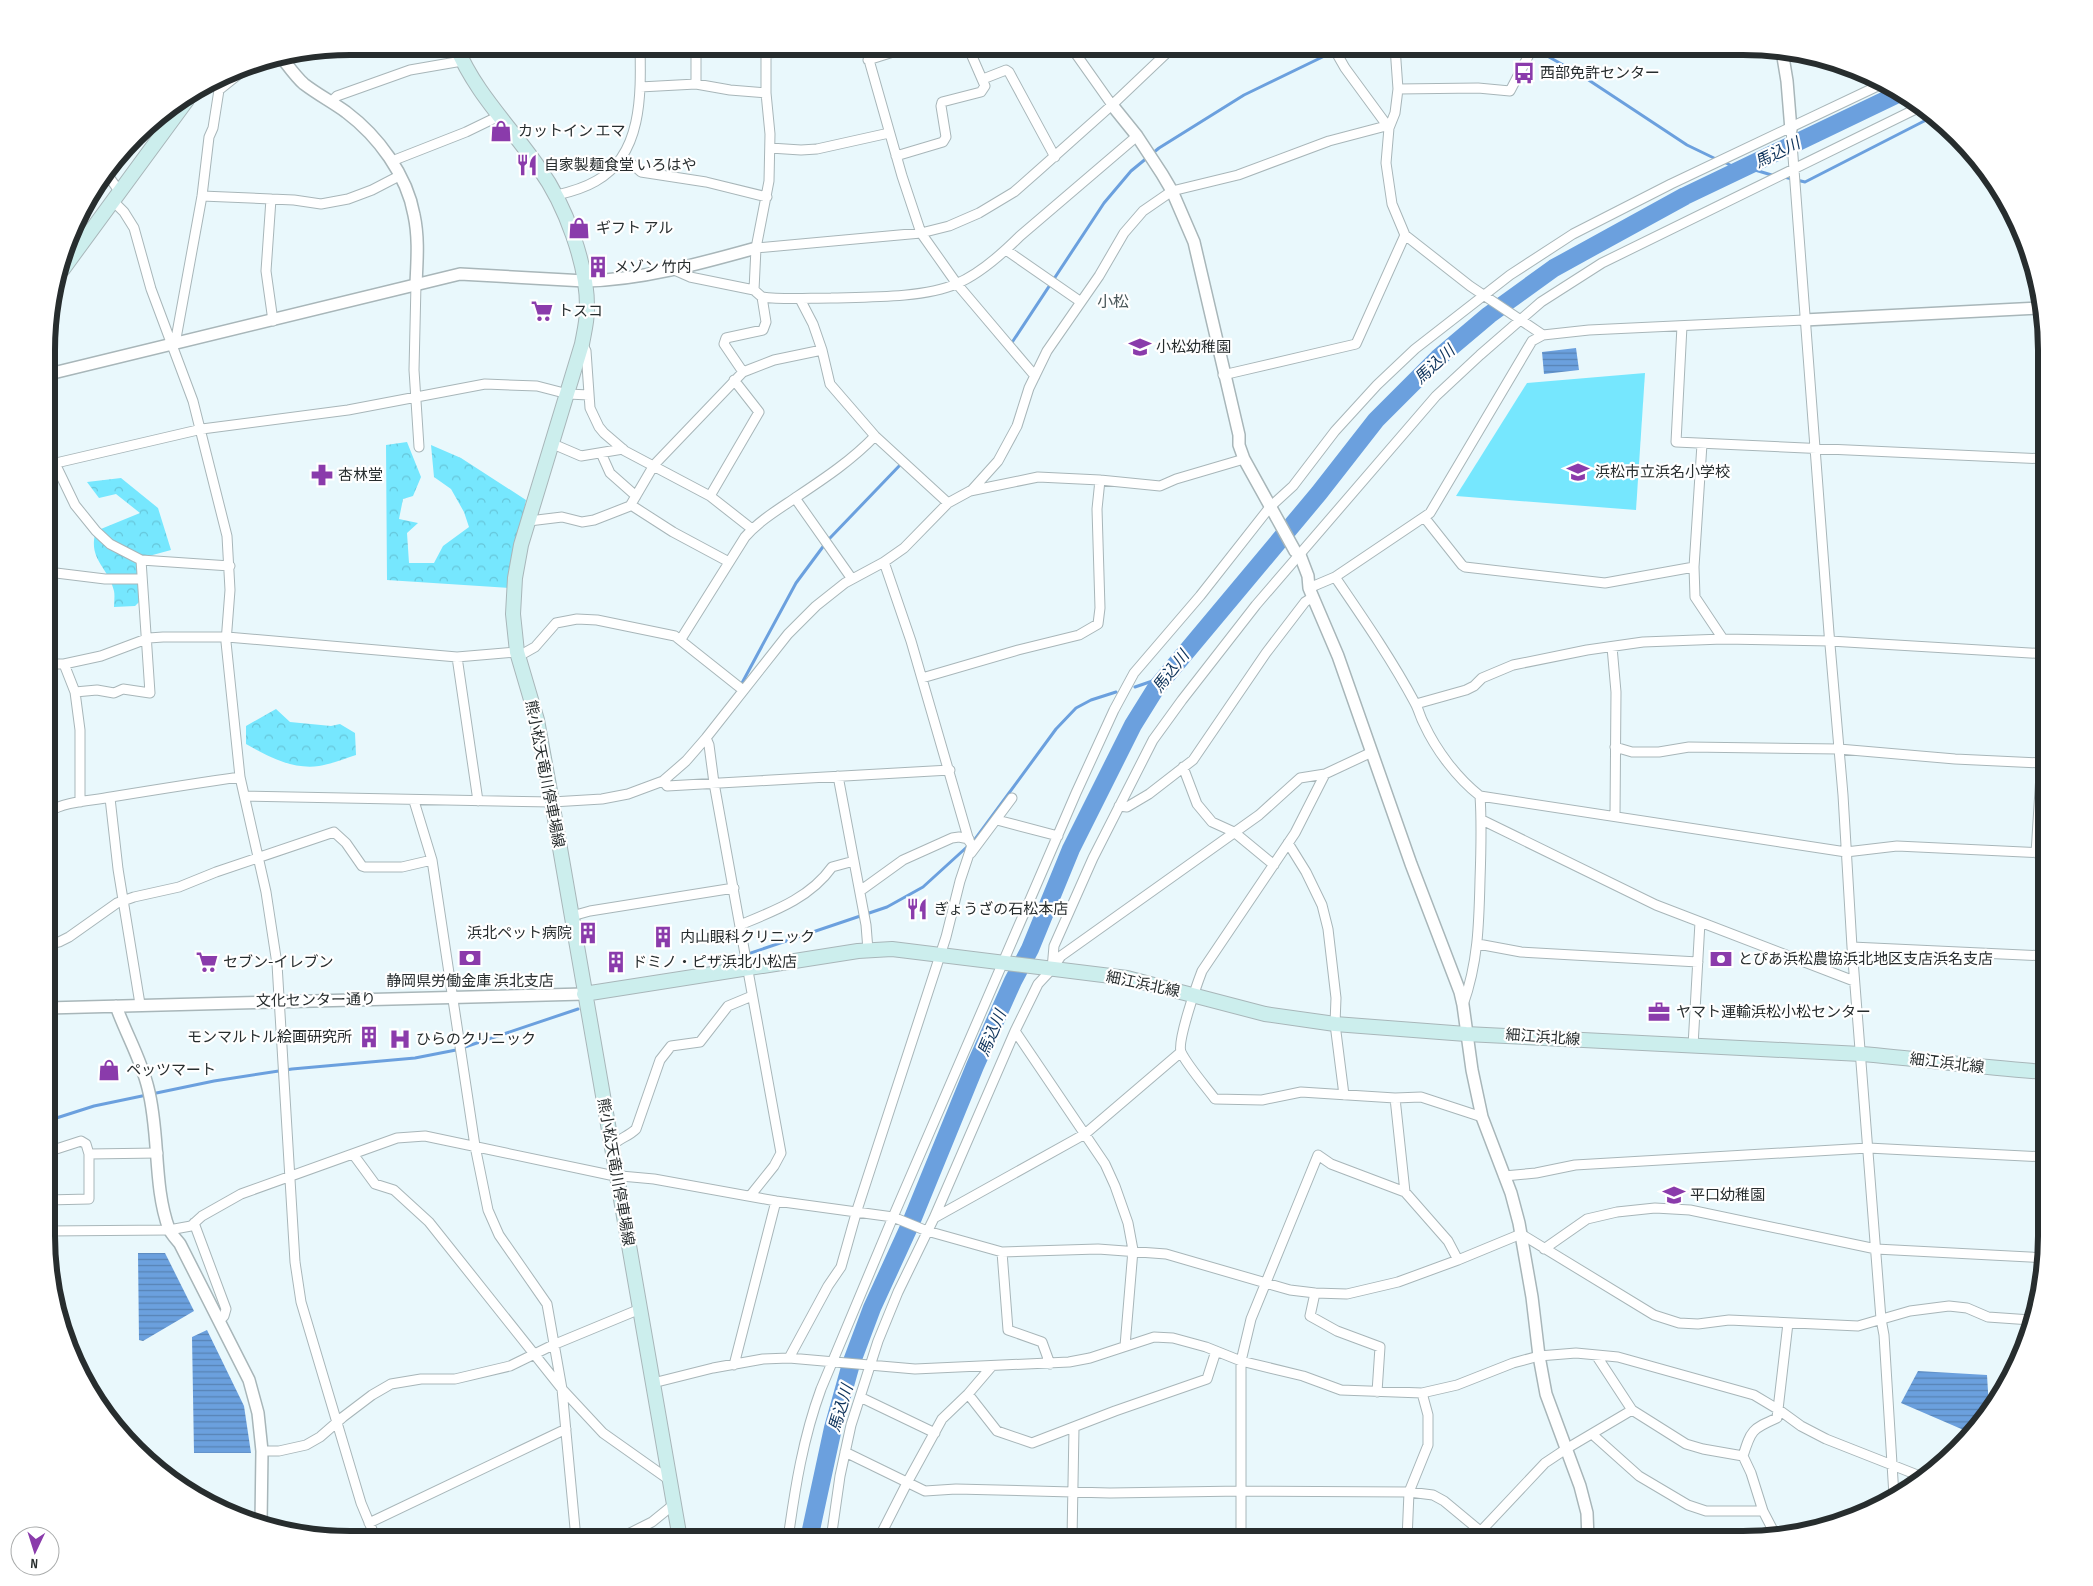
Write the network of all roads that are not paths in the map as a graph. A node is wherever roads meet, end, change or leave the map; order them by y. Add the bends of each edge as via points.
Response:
1 (460, 55) edge
2 (640, 55) edge
3 (696, 55) edge
4 (766, 55) edge
5 (867, 55) edge
6 (883, 55) edge
7 (972, 55) edge
8 (1077, 55) edge
9 (1165, 55) edge
10 (1337, 55) edge
11 (1396, 55) edge
12 (1529, 55) edge
13 (1783, 58) edge
14 (868, 60) junction
15 (462, 61) junction
16 (286, 63) edge
17 (983, 79) junction
18 (231, 80) edge
19 (696, 84) junction
20 (640, 86) junction
21 (1876, 87) edge
22 (1398, 89) junction
23 (766, 93) junction
24 (331, 102) junction
25 (1112, 105) junction
26 (180, 109) edge
27 (1914, 110) edge
28 (499, 116) junction
29 (1388, 127) junction
30 (1791, 129) junction
31 (889, 132) junction
32 (1137, 136) junction
33 (770, 148) junction
34 (624, 156) junction
35 (896, 156) junction
36 (1055, 156) junction
37 (392, 161) junction
38 (1793, 169) junction
39 (399, 176) junction
40 (109, 180) edge
41 (1172, 191) junction
42 (557, 195) junction
43 (115, 196) junction
44 (202, 196) junction
45 (768, 197) junction
46 (271, 199) junction
47 (921, 233) junction
48 (1405, 235) junction
49 (756, 248) junction
50 (1006, 250) junction
51 (69, 260) edge
52 (674, 270) junction
53 (585, 282) junction
54 (416, 284) junction
55 (957, 284) junction
56 (754, 290) junction
57 (1484, 295) junction
58 (762, 297) junction
59 (800, 298) junction
60 (1080, 302) junction
61 (2034, 308) edge
62 (273, 320) junction
63 (1521, 320) junction
64 (1804, 320) junction
65 (1682, 326) junction
66 (1543, 335) junction
67 (582, 344) junction
68 (173, 345) junction
69 (822, 350) junction
70 (742, 372) junction
71 (55, 373) edge
72 (1223, 375) junction
73 (1035, 376) junction
74 (734, 380) junction
75 (568, 394) junction
76 (589, 395) junction
77 (416, 398) junction
78 (202, 429) junction
79 (875, 436) junction
80 (553, 444) junction
81 (1702, 444) junction
82 (418, 447) dead end
83 (623, 449) junction
84 (1815, 449) junction
85 (601, 453) junction
86 (2038, 459) edge
87 (1244, 460) junction
88 (56, 463) joint
89 (654, 465) junction
90 (1100, 480) junction
91 (970, 491) junction
92 (636, 496) junction
93 (710, 496) junction
94 (795, 498) junction
95 (948, 503) junction
96 (631, 504) junction
97 (1271, 510) junction
98 (1424, 516) junction
99 (529, 520) junction
100 (752, 529) junction
101 (1297, 553) junction
102 (141, 560) junction
103 (729, 562) junction
104 (884, 562) junction
105 (230, 566) junction
106 (1694, 567) junction
107 (55, 573) edge
108 (1335, 577) junction
109 (142, 579) junction
110 (852, 579) junction
111 (1311, 592) junction
112 (227, 637) junction
113 (147, 638) junction
114 (681, 639) junction
115 (1723, 639) junction
116 (1830, 641) junction
117 (1612, 647) junction
118 (518, 654) junction
119 (2038, 654) edge
120 (457, 657) junction
121 (55, 664) edge
122 (64, 664) junction
123 (922, 678) junction
124 (743, 690) junction
125 (75, 692) junction
126 (1416, 704) junction
127 (706, 738) junction
128 (1614, 747) junction
129 (1839, 749) junction
130 (1372, 752) junction
131 (2038, 762) edge
132 (1183, 767) junction
133 (950, 770) junction
134 (1325, 774) junction
135 (838, 776) junction
136 (240, 778) junction
137 (663, 781) junction
138 (714, 782) junction
139 (245, 796) junction
140 (1480, 796) junction
141 (110, 798) junction
142 (1012, 798) dead end
143 (414, 801) junction
144 (478, 801) junction
145 (80, 802) junction
146 (552, 802) junction
147 (1119, 806) junction
148 (55, 809) edge
149 (1614, 815) junction
150 (2038, 817) edge
151 (997, 820) junction
152 (1482, 820) junction
153 (1234, 832) junction
154 (1058, 836) junction
155 (1288, 843) junction
156 (970, 846) junction
157 (1846, 852) junction
158 (2036, 853) joint
159 (258, 859) junction
160 (432, 860) junction
161 (854, 861) junction
162 (1274, 865) junction
163 (734, 888) junction
164 (860, 891) junction
165 (123, 901) junction
166 (572, 916) junction
167 (1700, 922) junction
168 (740, 925) junction
169 (55, 943) edge
170 (1478, 944) junction
171 (1852, 947) junction
172 (868, 950) junction
173 (938, 954) junction
174 (2038, 956) edge
175 (745, 960) junction
176 (1698, 962) junction
177 (1004, 964) junction
178 (1048, 969) junction
179 (1854, 981) junction
180 (584, 994) junction
181 (752, 996) junction
182 (1194, 996) junction
183 (453, 997) junction
184 (280, 1002) junction
185 (140, 1004) junction
186 (1463, 1005) junction
187 (116, 1006) junction
188 (55, 1008) edge
189 (1336, 1024) junction
190 (1015, 1031) junction
191 (1466, 1034) junction
192 (1693, 1046) junction
193 (1181, 1052) junction
194 (1861, 1054) junction
195 (2038, 1071) edge
196 (1344, 1095) junction
197 (1395, 1098) junction
198 (1482, 1117) junction
199 (1085, 1134) junction
200 (475, 1146) junction
201 (612, 1146) junction
202 (1868, 1148) junction
203 (55, 1149) edge
204 (158, 1152) junction
205 (89, 1154) junction
206 (353, 1154) junction
207 (2038, 1157) edge
208 (616, 1175) junction
209 (290, 1176) junction
210 (1504, 1176) junction
211 (1405, 1192) junction
212 (750, 1196) junction
213 (55, 1200) edge
214 (776, 1200) junction
215 (857, 1210) junction
216 (894, 1217) junction
217 (934, 1218) junction
218 (194, 1223) junction
219 (169, 1230) junction
220 (924, 1230) junction
221 (55, 1231) edge
222 (1521, 1234) junction
223 (1876, 1248) junction
224 (1544, 1249) junction
225 (1134, 1250) junction
226 (1002, 1252) junction
227 (2037, 1257) edge
228 (1458, 1260) junction
229 (1266, 1284) junction
230 (1315, 1293) junction
231 (640, 1309) junction
232 (1880, 1319) junction
233 (2026, 1320) edge
234 (219, 1321) junction
235 (1788, 1323) junction
236 (553, 1345) junction
237 (1124, 1346) junction
238 (1216, 1351) junction
239 (535, 1353) junction
240 (1596, 1355) junction
241 (1539, 1356) junction
242 (789, 1358) junction
243 (1241, 1360) junction
244 (832, 1363) junction
245 (1050, 1364) junction
246 (734, 1365) junction
247 (866, 1365) junction
248 (992, 1366) junction
249 (653, 1384) junction
250 (562, 1389) junction
251 (1377, 1392) junction
252 (1422, 1393) junction
253 (968, 1394) junction
254 (860, 1397) junction
255 (1632, 1410) junction
256 (1779, 1410) junction
257 (336, 1422) junction
258 (1074, 1428) junction
259 (566, 1430) junction
260 (935, 1433) junction
261 (1592, 1434) junction
262 (1566, 1449) junction
263 (262, 1451) junction
264 (845, 1452) junction
265 (1743, 1456) junction
266 (1892, 1465) junction
267 (1916, 1475) edge
268 (668, 1480) junction
269 (908, 1481) junction
270 (1894, 1489) edge
271 (1242, 1490) junction
272 (1073, 1491) junction
273 (1409, 1492) junction
274 (674, 1505) junction
275 (1763, 1511) junction
276 (261, 1517) edge
277 (369, 1523) junction
278 (1772, 1529) edge
279 (372, 1531) edge
280 (575, 1531) edge
281 (634, 1531) edge
282 (679, 1531) edge
283 (789, 1531) edge
284 (832, 1531) edge
285 (883, 1531) edge
286 (1072, 1531) edge
287 (1242, 1531) edge
288 (1407, 1531) edge
289 (1481, 1531) joint
290 (1588, 1531) edge

1 - 15 main road, 熊小松天竜川停車場線
2 - 20 street
3 - 19 street
4 - 23 street
5 - 14 street
6 - 14 street
7 - 17 street
8 - 25 street
9 - 25 street
10 - 29 street
11 - 22 street
12 - 22 street via 1510,91
13 - 30 street
14 - 31 street
15 - 24 street via 410,70 337,96
15 - 28 main road, 熊小松天竜川停車場線 via 481,94
16 - 24 street via 303,83
17 - 35 street via 985,86 981,92 942,102 946,140
17 - 36 street via 1006,70 1009,72
18 - 44 street via 219,90
19 - 20 street
19 - 23 street
20 - 34 street via 638,116
21 - 30 street
22 - 29 street via 1395,113
23 - 33 street
24 - 37 street via 368,130
25 - 32 street
25 - 36 street
26 - 43 main road
27 - 38 street
28 - 37 street
28 - 42 main road, 熊小松天竜川停車場線
29 - 41 street via 1329,141 1238,175
29 - 48 street via 1386,162 1389,192
30 - 38 street
30 - 57 street via 1671,184 1573,234
31 - 33 street via 817,149
31 - 35 street
32 - 41 street
32 - 50 street
33 - 45 street
34 - 42 street via 596,181
34 - 45 street via 641,172 706,182
35 - 47 street
36 - 47 street via 1014,192 988,209 960,222
37 - 39 street
38 - 63 street via 1602,263 1541,302
38 - 64 street
39 - 46 street via 372,190 330,203
39 - 54 street via 410,196 415,216
40 - 43 street
41 - 60 street via 1143,211 1124,233
41 - 72 street via 1196,249
42 - 53 main road, 熊小松天竜川停車場線 via 569,224
43 - 51 main road
43 - 68 street via 134,228 151,290
44 - 46 street
44 - 68 street
45 - 49 street
46 - 62 street via 266,271
47 - 49 street
47 - 55 street
48 - 57 street
48 - 72 street via 1356,344
49 - 52 street
49 - 56 street
50 - 55 street
50 - 60 street
52 - 53 street
52 - 56 street via 690,277
53 - 54 street via 466,274
53 - 67 main road, 熊小松天竜川停車場線 via 587,311
54 - 62 street
54 - 77 street
55 - 59 street via 937,291 875,297
55 - 73 street
56 - 58 street
57 - 63 street
57 - 97 street via 1415,349 1377,385 1334,431
58 - 59 street
58 - 70 street via 766,322 763,330 724,340
59 - 69 street
60 - 73 street
61 - 64 street
62 - 68 street
63 - 66 street
63 - 101 street via 1436,396
64 - 65 street
64 - 84 street
65 - 66 street
65 - 81 street via 1676,442
66 - 98 street via 1532,341 1430,513
67 - 75 main road, 熊小松天竜川停車場線
67 - 76 street via 586,351
68 - 71 street
68 - 78 street
69 - 70 street via 774,360
69 - 79 street via 830,384
70 - 74 street
72 - 87 street
73 - 91 street via 1017,426 998,461
74 - 89 street
74 - 93 street via 760,412
75 - 76 street
75 - 77 street via 537,386 485,384
75 - 80 main road, 熊小松天竜川停車場線
76 - 83 street via 590,408 599,427
77 - 78 street
77 - 82 street
78 - 88 street
78 - 105 street via 227,536
79 - 94 street via 847,463
79 - 95 street
80 - 85 street via 581,456
80 - 99 main road, 熊小松天竜川停車場線
81 - 84 street
81 - 106 street
83 - 85 street
83 - 89 street
84 - 86 street
84 - 116 street
85 - 92 street via 610,473
87 - 90 street via 1160,486
87 - 97 street
88 - 102 street via 75,505 96,531 110,544
89 - 92 street
89 - 93 street
90 - 91 street via 1038,478
90 - 123 street via 1097,508 1098,624 1079,636
91 - 95 street
92 - 96 street
93 - 100 street
94 - 100 street
94 - 110 street
95 - 104 street via 904,548
96 - 99 street via 617,512 582,522 562,517
96 - 103 street
97 - 101 street
97 - 154 street via 1134,673
98 - 106 street via 1462,566 1605,584
98 - 108 street
99 - 118 main road, 熊小松天竜川停車場線 via 515,578 513,614
100 - 103 street
101 - 111 street via 1308,576
101 - 147 street via 1153,740
102 - 105 street
102 - 109 street
103 - 114 street
104 - 110 street
104 - 123 street
105 - 112 street
106 - 115 street via 1695,597
107 - 109 street via 105,579
108 - 111 street
108 - 126 street
109 - 113 street
110 - 124 street via 816,606 788,634
111 - 130 street
111 - 132 street via 1193,760
112 - 113 street
112 - 120 street
112 - 136 street
113 - 122 street via 102,656
113 - 125 street via 150,693 123,689 114,693 97,690
114 - 118 street via 650,630 577,619 556,623 535,647
114 - 124 street
115 - 116 street
115 - 117 street via 1644,642
116 - 119 street
116 - 129 street
117 - 126 street via 1512,665 1482,678 1466,690
117 - 128 street via 1616,692
118 - 120 street
118 - 146 main road, 熊小松天竜川停車場線 via 537,720
120 - 144 street
121 - 122 street
122 - 125 street
123 - 133 street
124 - 127 street
125 - 145 street via 80,730
126 - 140 street via 1443,757
127 - 137 street
127 - 138 street
128 - 129 street via 1632,752 1688,747
128 - 149 street
129 - 131 street
129 - 157 street
130 - 134 street
130 - 186 street
132 - 147 street via 1149,794 1127,807
132 - 153 street via 1197,804 1212,822
133 - 135 street
133 - 156 street
134 - 153 street via 1300,778
134 - 155 street
135 - 138 street
135 - 161 street
136 - 139 street
136 - 141 street via 151,789
137 - 138 street via 668,786
137 - 146 street via 628,794
138 - 163 street
139 - 143 street
139 - 159 street
140 - 149 street
140 - 152 street
141 - 145 street
141 - 165 street
142 - 151 street
143 - 144 street
143 - 160 street
144 - 146 street
145 - 148 street
146 - 166 main road, 熊小松天竜川停車場線
147 - 178 street via 1054,946
149 - 157 street
150 - 158 street
151 - 154 street
151 - 156 street
152 - 167 street
152 - 170 street
153 - 162 street
153 - 178 street via 1061,956
154 - 177 street
155 - 162 street
155 - 189 street via 1322,905 1328,928
156 - 164 street via 959,837 952,838 909,856
156 - 173 street via 946,937
157 - 158 street via 1896,846
157 - 171 street
159 - 160 street via 334,832 365,867 402,866
159 - 165 street via 179,887
159 - 184 street via 273,927
160 - 183 street
161 - 164 street
161 - 168 street via 832,867 804,895
162 - 182 street via 1202,971
163 - 166 street
163 - 168 street
164 - 172 street
165 - 169 street
165 - 185 street
166 - 180 main road, 熊小松天竜川停車場線
167 - 176 street
167 - 179 street
168 - 175 street
170 - 176 street via 1521,952
170 - 186 street
171 - 174 street
171 - 179 street
172 - 173 main road
172 - 175 main road
173 - 177 main road
173 - 215 street
175 - 180 main road
175 - 181 street
176 - 192 street
177 - 178 main road, 細江浜北線
177 - 216 street
178 - 182 main road, 細江浜北線 via 1127,978
178 - 190 street
179 - 194 street
180 - 183 street, 文化センター通り
180 - 201 main road, 熊小松天竜川停車場線
181 - 201 street via 728,1006 700,1042 671,1046 660,1060 636,1129
181 - 212 street via 780,1153 774,1166
182 - 189 main road, 細江浜北線 via 1265,1014
182 - 193 street via 1179,1042
183 - 184 street, 文化センター通り
183 - 200 street
184 - 185 street, 文化センター通り
184 - 209 street
185 - 187 street, 文化センター通り
186 - 191 street
187 - 188 street, 文化センター通り
187 - 204 street via 148,1088
189 - 191 main road, 細江浜北線
189 - 196 street
190 - 199 street
190 - 217 street
191 - 192 main road, 細江浜北線
191 - 198 street
192 - 194 main road, 細江浜北線
193 - 196 street via 1215,1099 1262,1100 1301,1092
193 - 199 street
194 - 195 main road, 細江浜北線
194 - 202 street
196 - 197 street
197 - 198 street via 1421,1097
197 - 211 street
198 - 210 street
199 - 217 street
199 - 225 street via 1115,1186
200 - 206 street via 414,1135
200 - 208 street
200 - 236 street via 488,1210 499,1235 547,1304
201 - 208 main road, 熊小松天竜川停車場線
202 - 207 street
202 - 210 street via 1575,1165
202 - 223 street
203 - 205 street via 81,1141 86,1144
204 - 205 street
204 - 219 street
205 - 213 street via 89,1199
206 - 209 street
206 - 239 street via 376,1184 394,1190 429,1222
208 - 212 street
208 - 231 main road, 熊小松天竜川停車場線
209 - 218 street via 241,1194
209 - 257 street via 301,1302
210 - 222 street
211 - 228 street via 1448,1242
211 - 229 street via 1331,1164 1318,1155
212 - 214 street
214 - 215 street
214 - 246 street
215 - 216 street
215 - 242 street via 841,1267
216 - 220 street
216 - 244 street
217 - 220 street
218 - 219 street via 186,1228
218 - 234 street via 225,1306 224,1316
219 - 221 street
219 - 234 street via 180,1244
220 - 226 street
220 - 247 street
222 - 224 street
222 - 228 street
222 - 241 street
223 - 224 street via 1690,1210 1656,1208 1617,1212 1587,1220
223 - 227 street
223 - 232 street
224 - 235 street via 1654,1314 1680,1323 1728,1320
225 - 226 street
225 - 229 street via 1166,1254
225 - 237 street
226 - 245 street via 1008,1330 1042,1342
228 - 230 street via 1380,1287 1347,1294
229 - 230 street
229 - 243 street via 1251,1319
230 - 251 street via 1310,1316 1380,1347
231 - 236 street
231 - 249 main road, 熊小松天竜川停車場線
232 - 233 street via 1949,1306 1967,1308 1988,1318
232 - 235 street via 1858,1326
232 - 266 street via 1884,1335
234 - 263 street via 249,1380 258,1413
235 - 256 street
236 - 239 street
236 - 250 street
237 - 238 street via 1154,1337 1173,1338
237 - 245 street via 1090,1358
238 - 243 street
238 - 258 street via 1207,1379
239 - 250 street
239 - 257 street via 510,1366 455,1379 421,1379 392,1384
240 - 241 street
240 - 255 street
240 - 256 street via 1618,1357 1691,1376 1754,1396
241 - 252 street
241 - 262 street via 1546,1394
242 - 244 street
242 - 246 street
243 - 251 street via 1341,1390
243 - 271 street
244 - 247 street
244 - 283 street via 810,1417
245 - 248 street
246 - 249 street
247 - 248 street via 915,1369
247 - 254 street
248 - 253 street
249 - 268 main road, 熊小松天竜川停車場線
250 - 259 street
250 - 268 street via 603,1433
251 - 252 street
252 - 273 street via 1428,1415 1428,1445
253 - 258 street via 996,1431 1032,1443
253 - 260 street via 942,1419
254 - 260 street
254 - 264 street
255 - 261 street
255 - 265 street via 1686,1444
256 - 265 street via 1777,1418 1758,1426 1749,1435
256 - 266 street via 1826,1439
257 - 263 street via 306,1445
257 - 277 street
258 - 272 street
259 - 277 street
259 - 280 street
260 - 269 street
261 - 262 street
261 - 275 street via 1639,1476 1688,1505 1706,1511
262 - 289 street via 1545,1463
262 - 290 street via 1580,1486
263 - 276 street
264 - 269 street
264 - 284 street
265 - 275 street
266 - 267 street
266 - 270 street
268 - 274 main road, 熊小松天竜川停車場線
269 - 272 street via 925,1491
269 - 285 street
271 - 272 street
271 - 273 street
271 - 287 street
272 - 286 street
273 - 288 street
273 - 289 street via 1433,1495
274 - 281 street
274 - 282 main road, 熊小松天竜川停車場線
275 - 278 street
277 - 279 street

